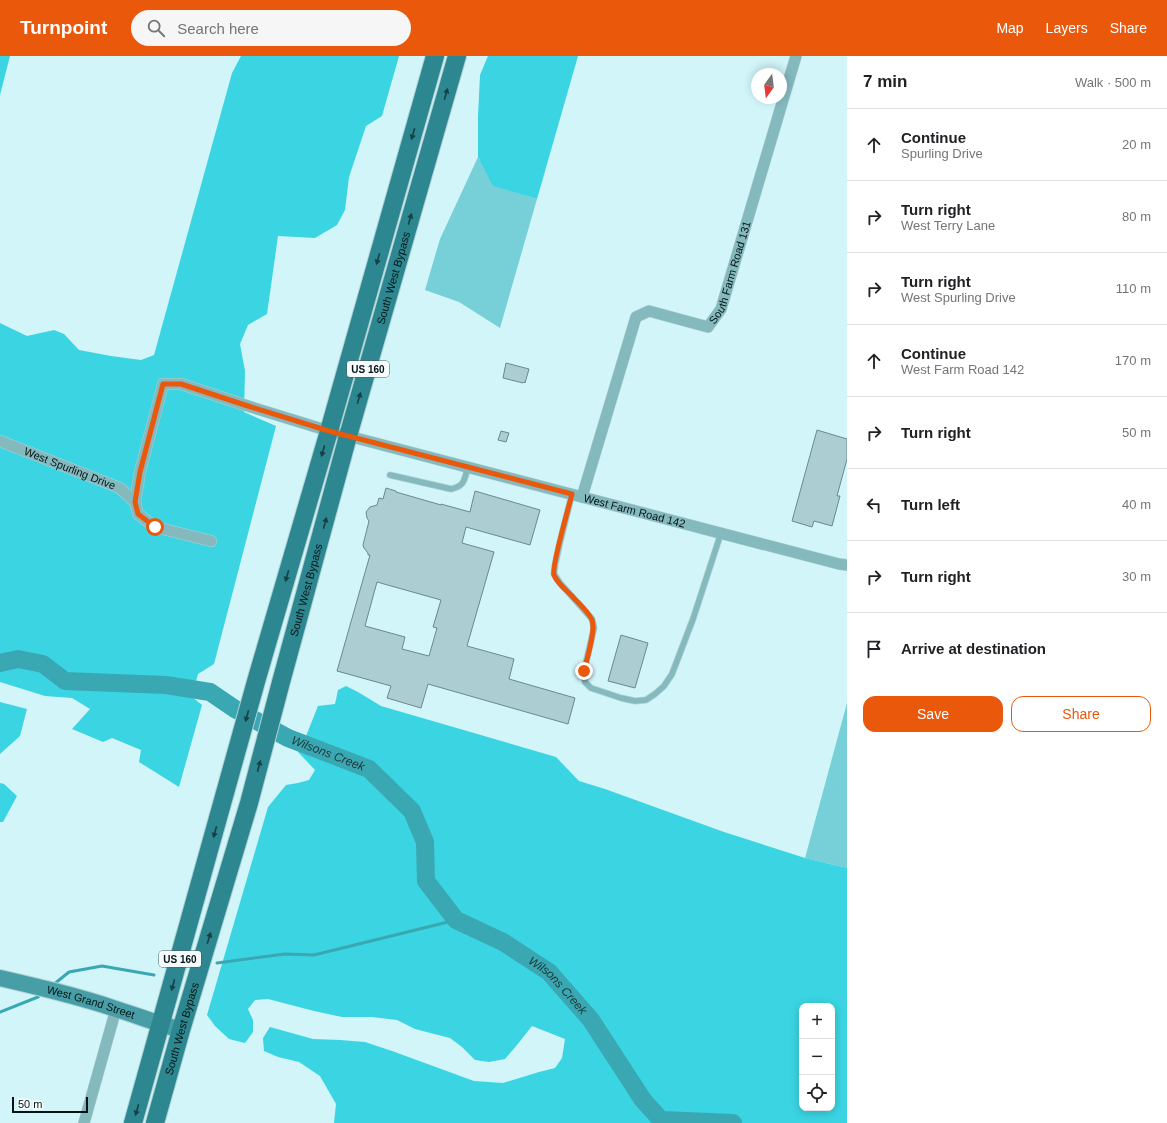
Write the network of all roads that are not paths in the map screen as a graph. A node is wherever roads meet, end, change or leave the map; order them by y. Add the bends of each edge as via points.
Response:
1 (436, 56) edge
2 (457, 56) edge
3 (796, 56) edge
4 (329, 431) junction
5 (348, 436) junction
6 (0, 441) edge
7 (468, 467) junction
8 (390, 475) dead end
9 (577, 496) junction
10 (135, 502) junction
11 (721, 533) junction
12 (211, 541) dead end
13 (847, 565) edge
14 (0, 978) edge
15 (116, 1009) junction
16 (162, 1025) junction
17 (181, 1030) junction
18 (84, 1123) edge
19 (133, 1123) edge
20 (155, 1123) edge

1 -> 4 main road, South West Bypass / US 160
5 -> 2 main road, South West Bypass / US 160
3 - 9 street, South Farm Road 131 via 721,309 708,327 649,311 636,317
4 - 5 street, West Farm Road 142
4 - 10 street via 181,384 163,384 140,472
4 -> 16 main road, South West Bypass / US 160 via 257,678
5 - 7 street, West Farm Road 142
17 -> 5 main road, South West Bypass / US 160 via 249,803
6 - 10 street, West Spurling Drive via 120,488
7 - 8 lane via 463,483 459,488 451,489
7 - 9 street, West Farm Road 142
9 - 11 street, West Farm Road 142
9 - 11 lane via 560,542 554,574 592,619 594,628 584,671 585,682 591,688 621,698 646,700 664,686 672,674 683,649
10 - 12 street, West Spurling Drive via 138,514 155,527
11 - 13 street, West Farm Road 142
14 - 15 main road, West Grand Street
15 - 16 main road, West Grand Street
15 - 18 street
16 - 17 main road, West Grand Street
16 -> 19 main road, South West Bypass / US 160
17 - 20 main road, South West Bypass / US 160

